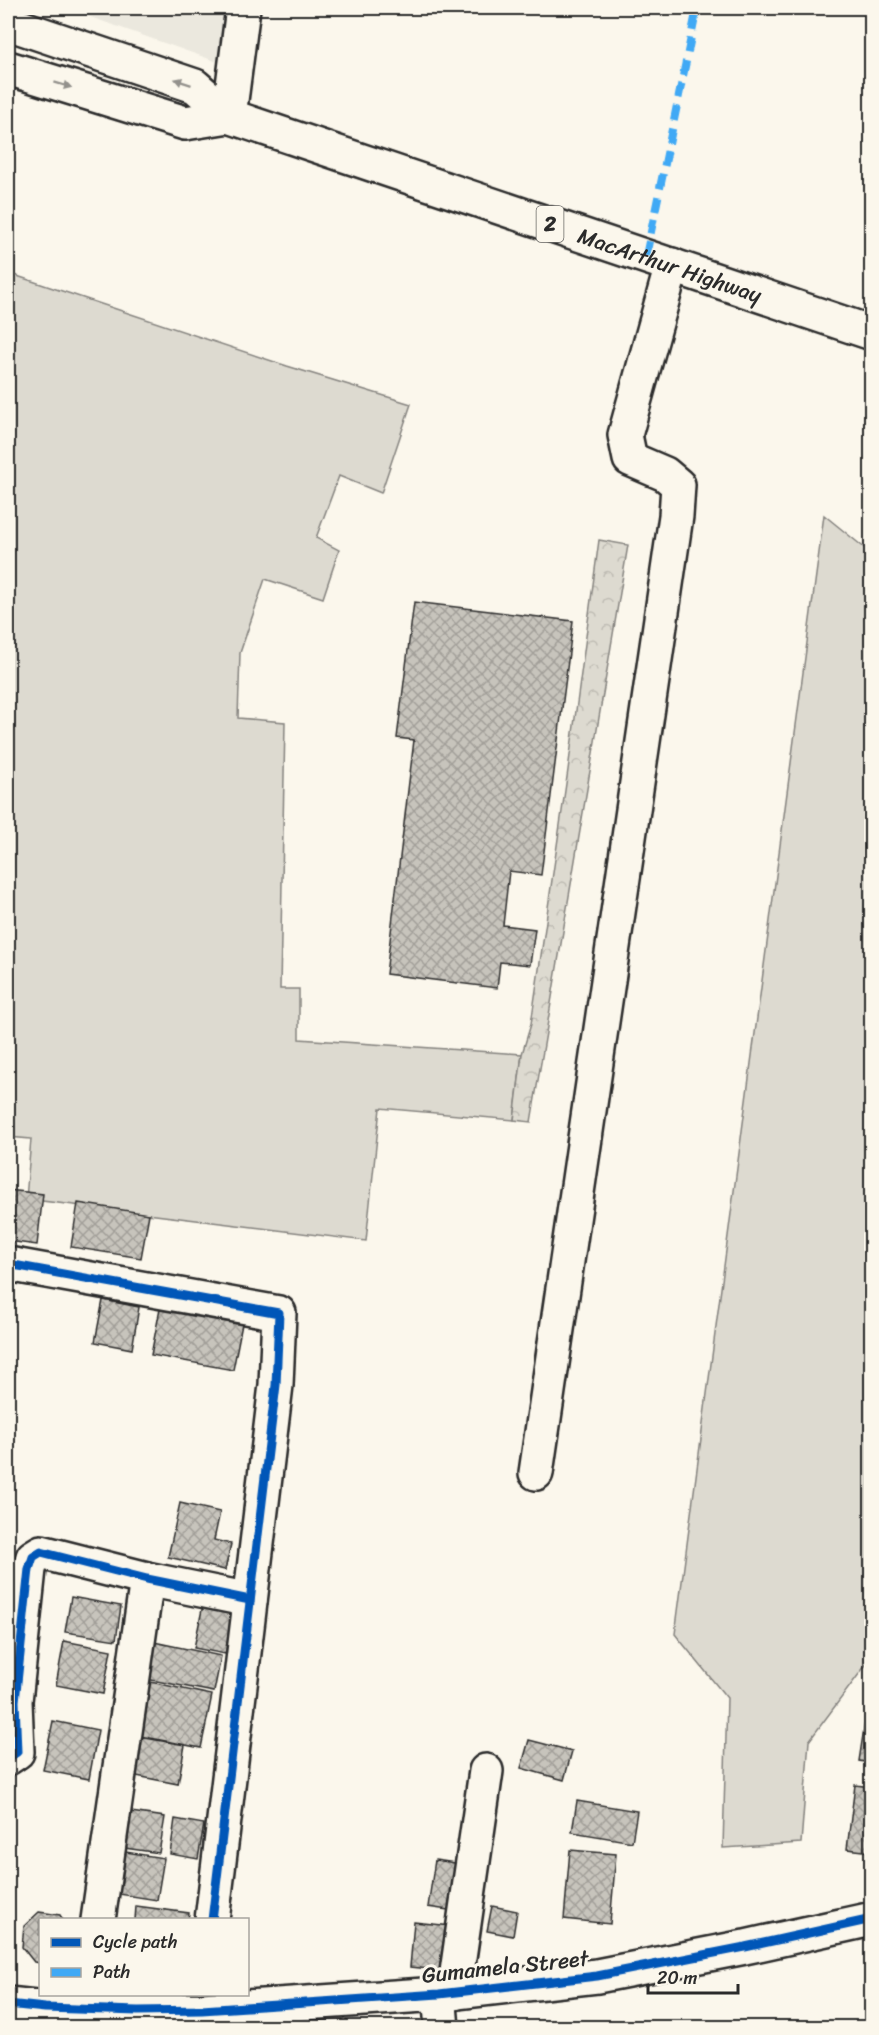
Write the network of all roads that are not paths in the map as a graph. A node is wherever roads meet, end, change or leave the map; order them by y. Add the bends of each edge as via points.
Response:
1 (243, 8) edge
2 (8, 23) edge
3 (8, 68) edge
4 (229, 116) junction
5 (672, 265) junction
6 (872, 333) edge
7 (8, 1264) edge
8 (536, 1473) dead end
9 (147, 1579) junction
10 (250, 1600) junction
11 (8, 1758) edge
12 (486, 1771) dead end
13 (98, 1918) edge
14 (212, 1918) edge
15 (872, 1919) edge
16 (447, 1993) junction
17 (87, 2002) edge
18 (202, 2002) edge
19 (8, 2004) edge
20 (271, 2017) edge
21 (45, 2018) edge
22 (442, 2028) edge

1 - 4 main road
4 -> 2 main road, MacArthur Highway / 2 via 195,86
3 -> 4 main road, MacArthur Highway / 2 via 185,123
4 - 5 main road, MacArthur Highway / 2
5 - 6 main road, MacArthur Highway / 2
5 - 8 main road via 625,435 630,459 665,474 678,485 676,516
7 - 10 main road via 279,1313 276,1385
9 - 10 main road
9 - 11 main road via 41,1552 33,1557 15,1701 17,1752
9 - 13 main road
10 - 14 main road
12 - 16 main road
15 - 16 main road, Gumamela Street via 597,1976
16 - 20 main road, Gumamela Street
16 - 22 main road
17 - 18 main road, Gumamela Street via 138,2011
17 - 21 main road, Gumamela Street
18 - 20 main road, Gumamela Street
19 - 21 main road, Gumamela Street

